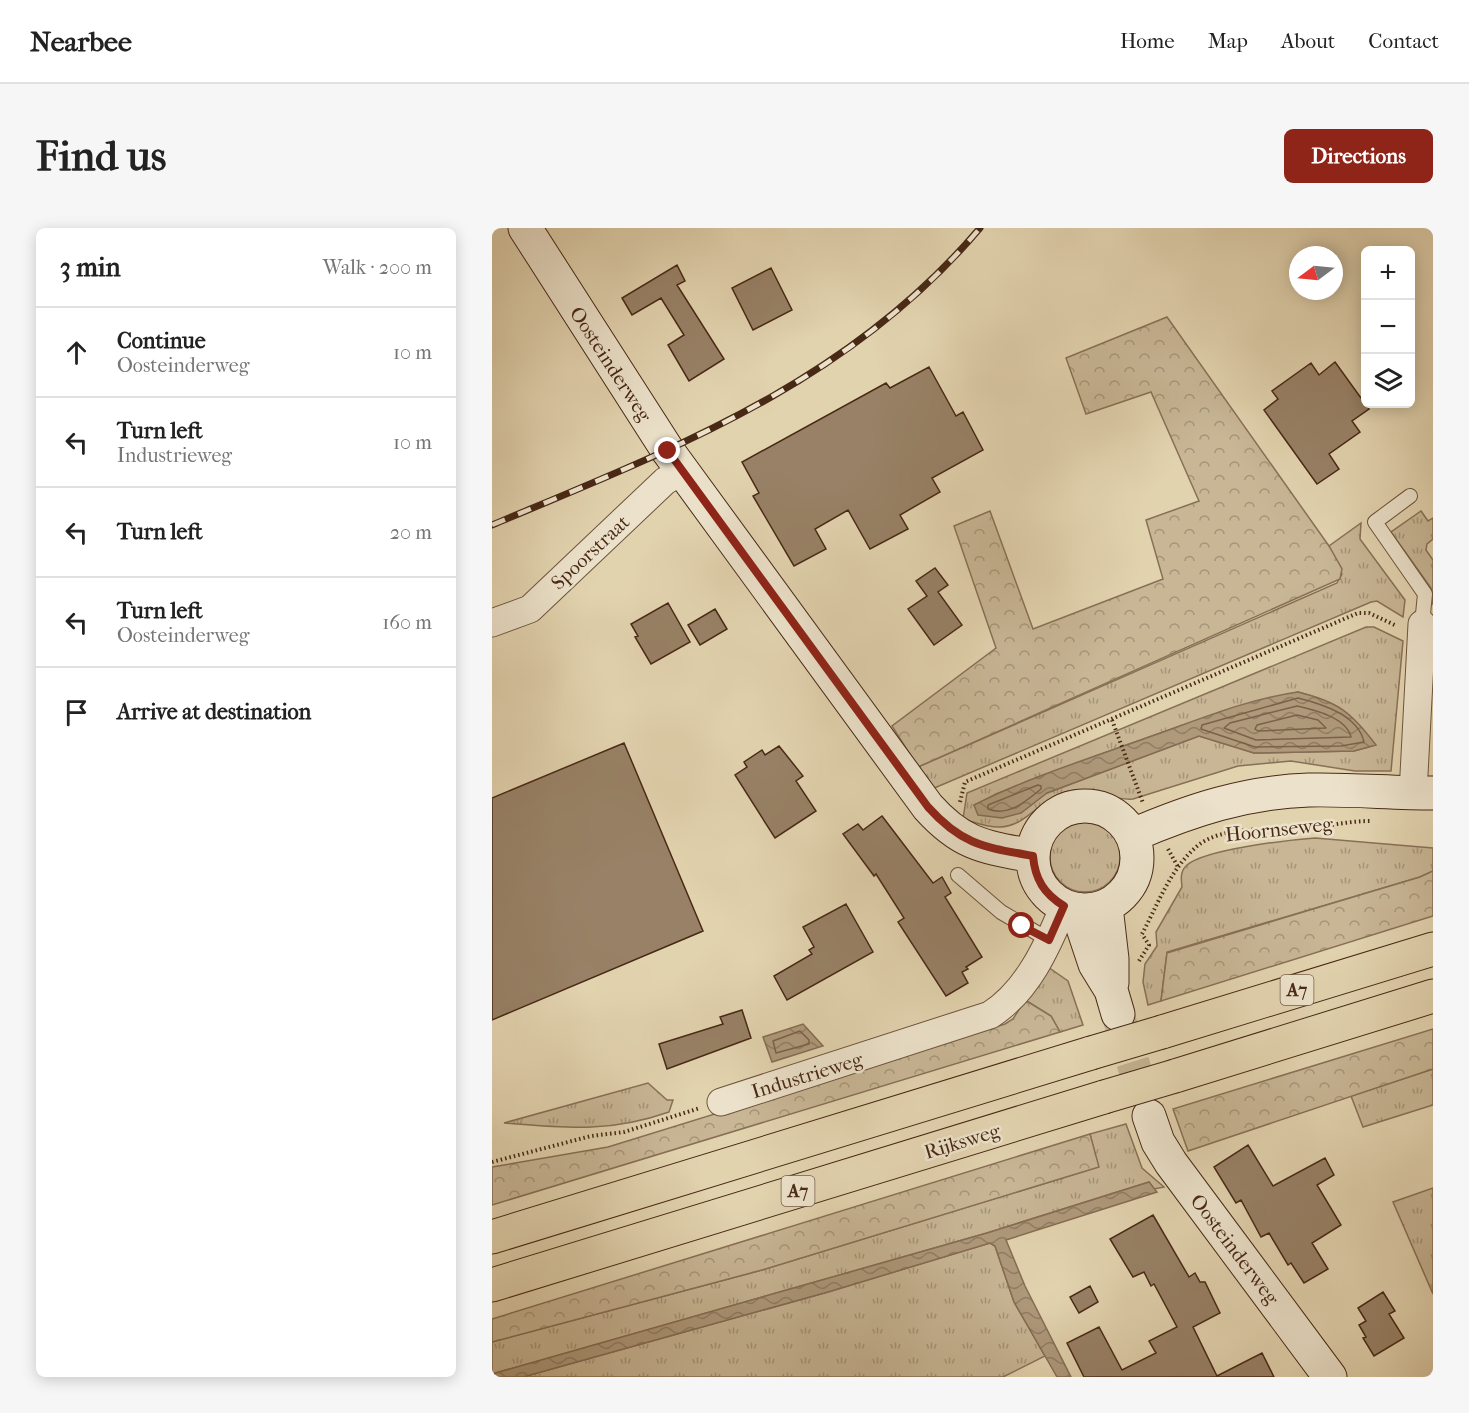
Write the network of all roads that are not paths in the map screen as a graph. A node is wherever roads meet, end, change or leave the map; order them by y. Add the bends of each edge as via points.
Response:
1 (525, 228) edge
2 (682, 471) junction
3 (1410, 496) dead end
4 (492, 623) edge
5 (1422, 624) joint
6 (1423, 793) edge
7 (1133, 835) junction
8 (1033, 856) junction
9 (958, 875) dead end
10 (1082, 908) junction
11 (1049, 940) junction
12 (1433, 949) edge
13 (1433, 996) edge
14 (1115, 1002) tunnel mouth
15 (721, 1101) road end
16 (1149, 1116) tunnel mouth
17 (492, 1237) edge
18 (492, 1285) edge
19 (1330, 1377) edge

1 - 2 street, Oosteinderweg
2 - 4 street, Spoorstraat via 665,481 530,609
2 - 8 street, Oosteinderweg via 946,827 973,843
3 - 5 lane via 1375,522 1425,594
5 - 6 street
6 - 7 street, Hoornseweg via 1310,790 1254,796 1195,810
7 - 8 street via 1123,822 1100,808 1075,807 1061,811 1042,828
7 - 10 street via 1138,857 1125,891
8 - 10 street via 1045,892
9 - 11 lane via 1001,912
10 - 11 street, Industrieweg
10 - 14 street via 1095,964
11 - 15 street, Industrieweg via 1026,980 990,1015
12 - 17 highway, A7, bridge
13 - 18 highway, Rijksweg / A7, bridge
16 - 19 street, Oosteinderweg via 1171,1163

